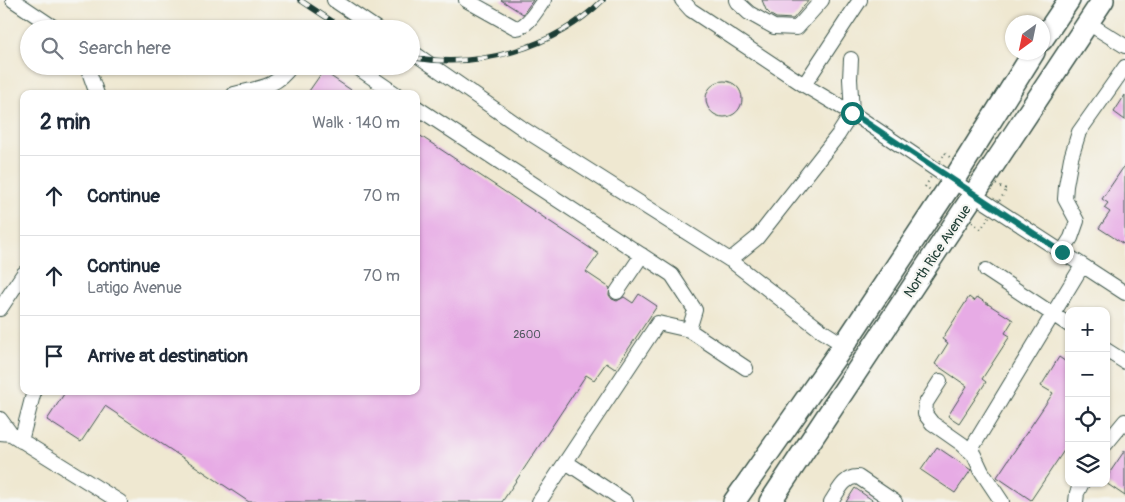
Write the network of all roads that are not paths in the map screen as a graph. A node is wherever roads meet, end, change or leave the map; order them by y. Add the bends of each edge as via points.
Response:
1 (13, 0) edge
2 (334, 0) edge
3 (466, 0) edge
4 (544, 0) edge
5 (682, 0) edge
6 (736, 0) edge
7 (822, 0) edge
8 (860, 0) edge
9 (1069, 0) edge
10 (1103, 0) edge
11 (43, 20) edge
12 (364, 20) edge
13 (1088, 23) junction
14 (1050, 28) edge
15 (1124, 44) edge
16 (420, 57) edge
17 (851, 59) dead end
18 (1029, 60) edge
19 (1125, 67) edge
20 (90, 75) edge
21 (284, 75) edge
22 (368, 75) edge
23 (804, 85) junction
24 (95, 90) edge
25 (252, 90) edge
26 (390, 90) edge
27 (420, 110) edge
28 (852, 113) junction
29 (952, 181) junction
30 (974, 195) junction
31 (1062, 252) junction
32 (642, 255) junction
33 (730, 260) junction
34 (1082, 266) junction
35 (986, 270) dead end
36 (20, 279) edge
37 (617, 292) dead end
38 (1125, 293) edge
39 (0, 309) edge
40 (1052, 314) junction
41 (1065, 322) edge
42 (689, 330) junction
43 (844, 344) junction
44 (1109, 352) edge
45 (1125, 362) edge
46 (746, 368) dead end
47 (940, 381) dead end
48 (32, 395) edge
49 (0, 419) edge
50 (1125, 421) edge
51 (10, 436) edge
52 (1108, 442) edge
53 (970, 451) junction
54 (566, 462) junction
55 (1080, 487) edge
56 (120, 502) edge
57 (539, 502) edge
58 (626, 502) edge
59 (734, 502) edge
60 (770, 502) edge
61 (831, 502) edge
62 (895, 502) edge
63 (1002, 502) edge
64 (1076, 502) edge

1 - 11 street
2 - 12 street
3 - 4 street via 520,28
5 - 23 street via 691,10
6 - 7 street via 774,27 797,28
8 - 23 street
9 - 14 highway
10 - 13 highway, North Rice Avenue
13 - 15 street
13 - 30 highway, North Rice Avenue
16 - 33 street via 525,130
17 - 28 street
18 - 29 highway, North Rice Avenue
19 - 31 street via 1078,132 1065,198 1077,221
20 - 24 street
21 - 25 street via 265,87
22 - 26 street
23 - 28 street
27 - 32 street
28 - 29 street
28 - 33 street via 757,238
29 - 30 street
29 - 43 highway, North Rice Avenue
30 - 31 street
30 - 60 highway, North Rice Avenue
31 - 34 street
32 - 37 street
32 - 42 street via 672,275 695,310
33 - 43 street via 815,326
34 - 38 street
34 - 40 street
35 - 40 street
36 - 39 street
40 - 41 street
40 - 53 street
42 - 46 street
42 - 54 street via 658,323
43 - 59 highway, North Rice Avenue
44 - 45 street
47 - 53 street via 926,403 925,414 932,423
48 - 51 street
49 - 51 street
50 - 52 street
51 - 56 street
53 - 63 street
54 - 57 street
54 - 58 street
55 - 64 street
61 - 62 street via 844,482 850,477 858,477

